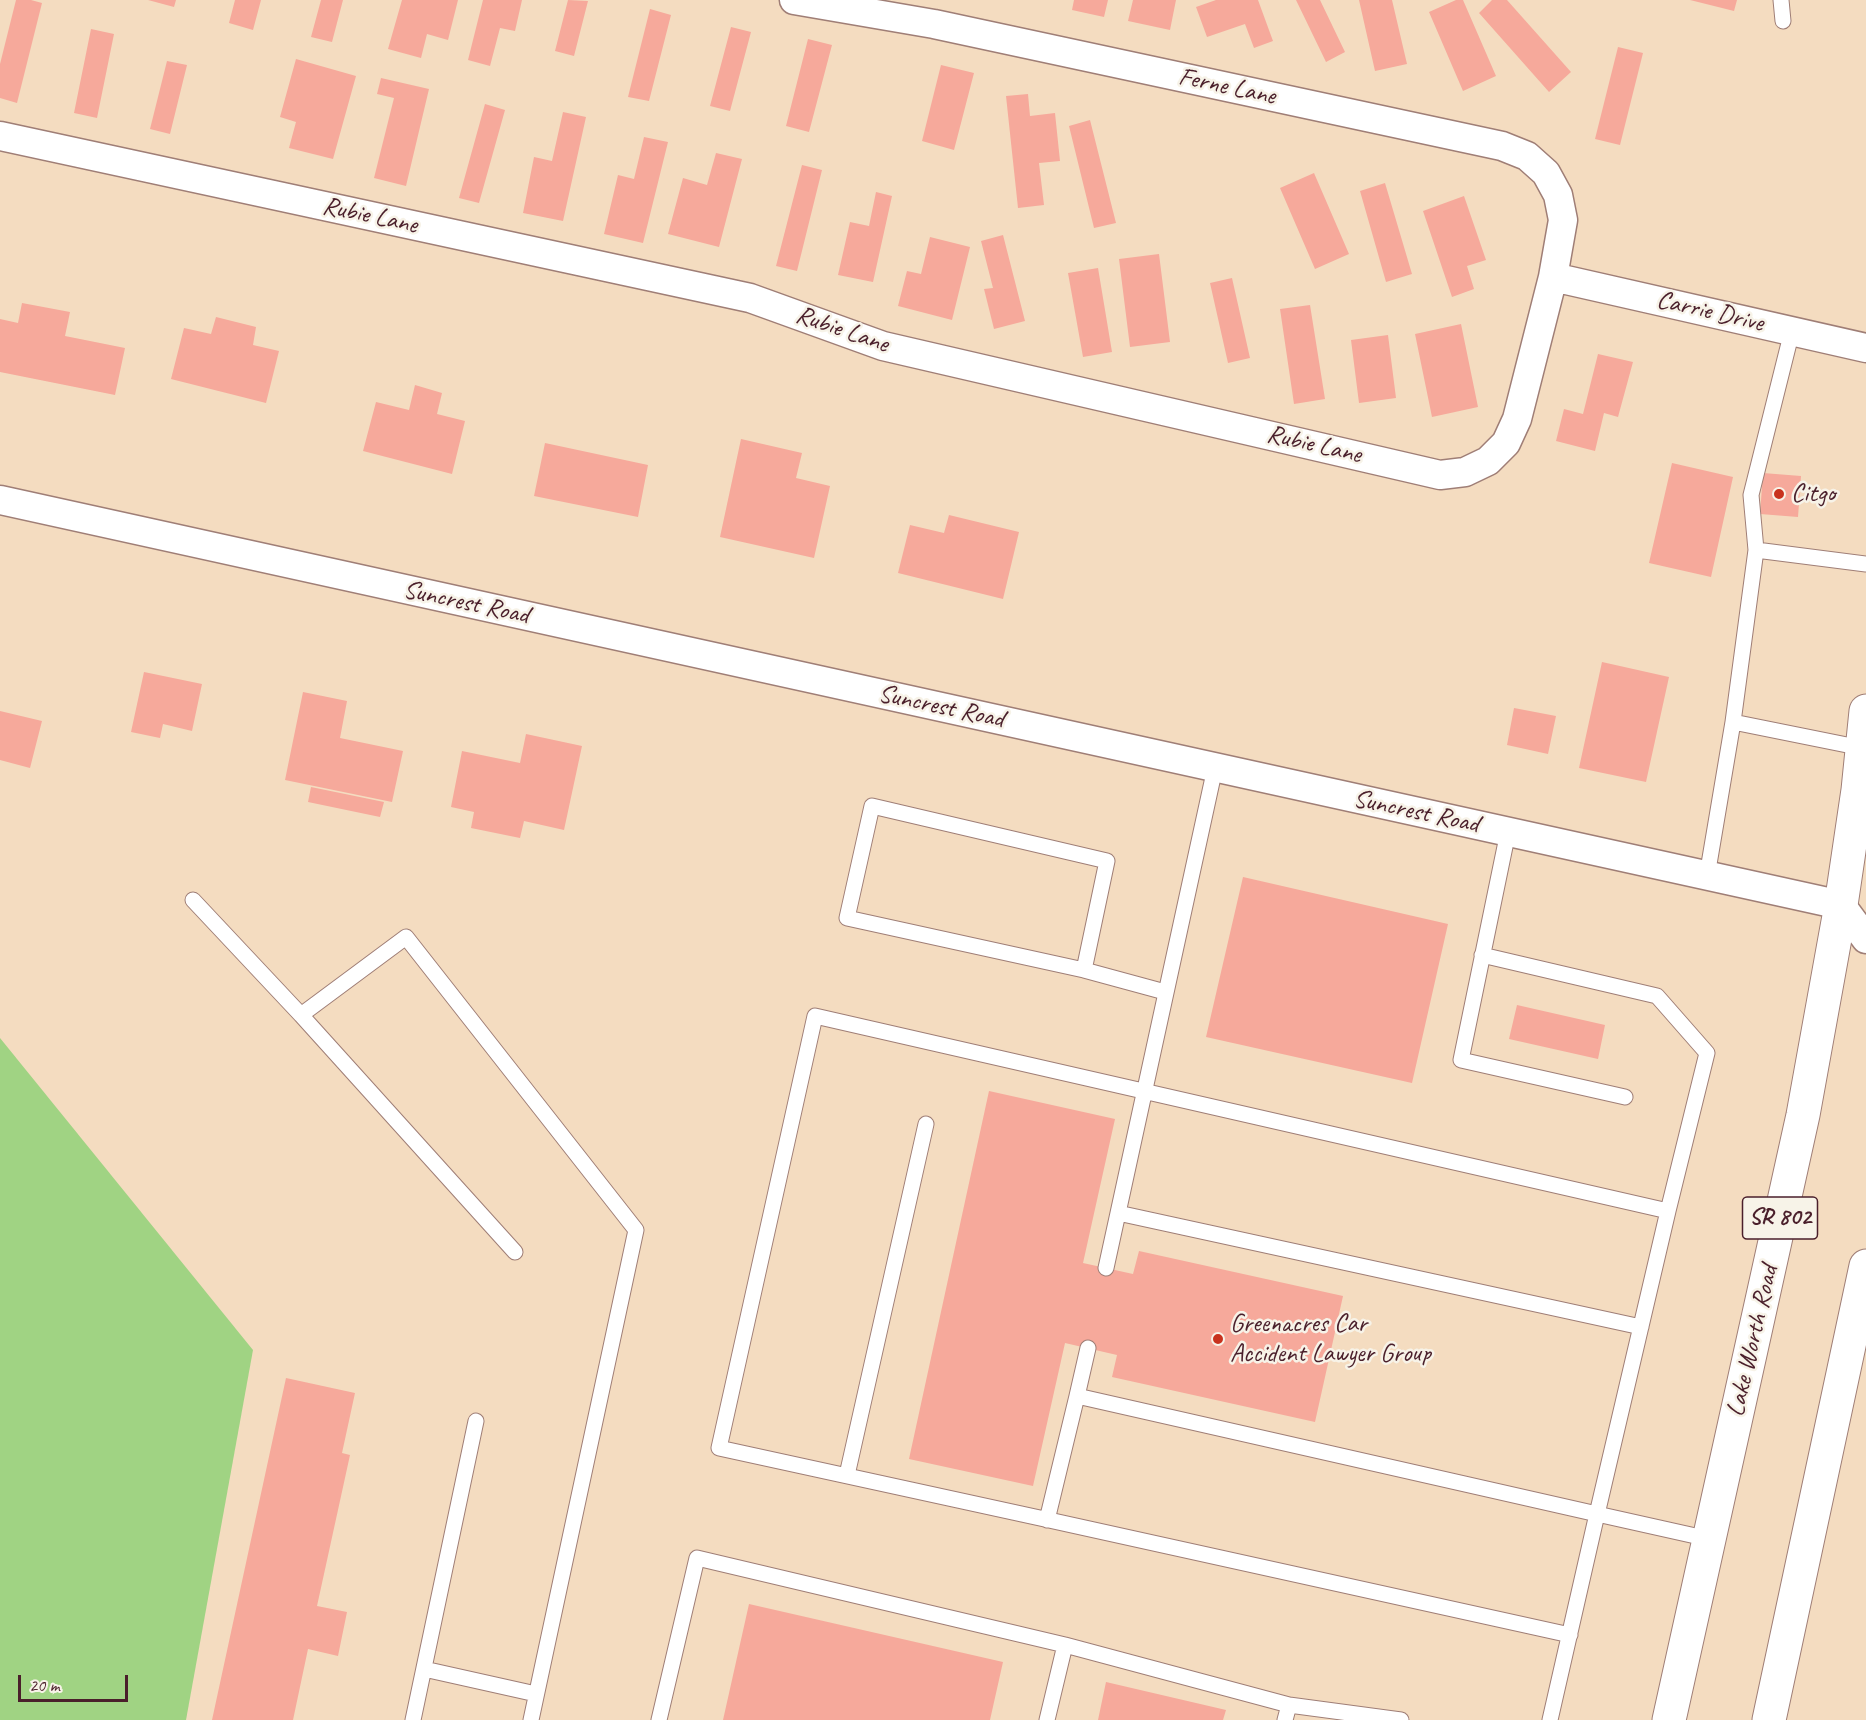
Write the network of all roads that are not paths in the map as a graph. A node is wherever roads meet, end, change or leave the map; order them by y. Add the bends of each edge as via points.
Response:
1 (794, 0) edge
2 (1781, 0) edge
3 (1783, 21) dead end
4 (0, 136) edge
5 (1553, 277) junction
6 (1792, 332) junction
7 (1866, 348) edge
8 (0, 500) edge
9 (1756, 550) junction
10 (1866, 564) edge
11 (1866, 711) edge
12 (1733, 722) junction
13 (1862, 748) junction
14 (1215, 768) junction
15 (1509, 832) junction
16 (1707, 876) junction
17 (193, 900) dead end
18 (1841, 905) junction
19 (1866, 939) edge
20 (1482, 955) junction
21 (1084, 970) junction
22 (1166, 992) junction
23 (301, 1015) junction
24 (1144, 1091) junction
25 (1625, 1097) dead end
26 (926, 1124) dead end
27 (1668, 1211) junction
28 (1118, 1213) junction
29 (515, 1252) dead end
30 (1866, 1266) edge
31 (1106, 1268) dead end
32 (1641, 1327) junction
33 (1088, 1348) dead end
34 (1077, 1396) junction
35 (476, 1421) dead end
36 (847, 1475) junction
37 (1597, 1514) junction
38 (1047, 1520) junction
39 (1709, 1539) junction
40 (1570, 1635) junction
41 (1065, 1645) junction
42 (424, 1669) junction
43 (536, 1694) junction
44 (1287, 1713) edge
45 (1356, 1717) edge
46 (413, 1720) edge
47 (531, 1720) edge
48 (659, 1720) edge
49 (1047, 1720) edge
50 (1401, 1720) edge
51 (1550, 1720) edge
52 (1669, 1720) edge
53 (1769, 1720) edge

1 - 5 street, Ferne Lane via 934,24 1502,146 1527,156 1546,173 1558,195 1563,220
2 - 3 lane
4 - 5 street, Rubie Lane via 750,298 883,346 1440,475 1465,472 1488,461 1506,442 1517,419
5 - 6 street, Carrie Drive
6 - 7 street, Carrie Drive
6 - 9 lane via 1752,495
8 - 14 street, Suncrest Road
9 - 10 lane
9 - 12 lane
11 - 13 main road, Lake Worth Road / SR 802
12 - 13 lane
12 - 16 lane
13 - 18 main road, Lake Worth Road / SR 802
14 - 15 street, Suncrest Road
14 - 22 lane
15 - 16 street, Suncrest Road
15 - 20 lane
16 - 18 street, Suncrest Road
17 - 23 lane
18 - 19 street
18 - 39 main road, Lake Worth Road / SR 802 via 1803,1116
20 - 25 lane via 1461,1060
20 - 27 lane via 1657,996 1707,1053
21 - 21 lane via 1107,861 872,806 847,918
21 - 22 lane
22 - 24 lane
23 - 29 lane
23 - 43 lane via 406,936 636,1230
24 - 27 lane
24 - 28 lane
24 - 36 lane via 815,1016 719,1448
26 - 36 lane
27 - 32 lane
28 - 31 lane
28 - 32 lane
30 - 53 main road
32 - 37 lane
33 - 34 lane
34 - 37 lane
34 - 38 lane
35 - 42 lane
36 - 38 lane
37 - 39 lane
37 - 40 lane
38 - 40 lane
39 - 52 main road, Lake Worth Road / SR 802
40 - 51 lane
41 - 44 lane
41 - 48 lane via 697,1558
41 - 49 lane
42 - 43 lane
42 - 46 lane
43 - 47 lane
44 - 45 lane
45 - 50 lane

